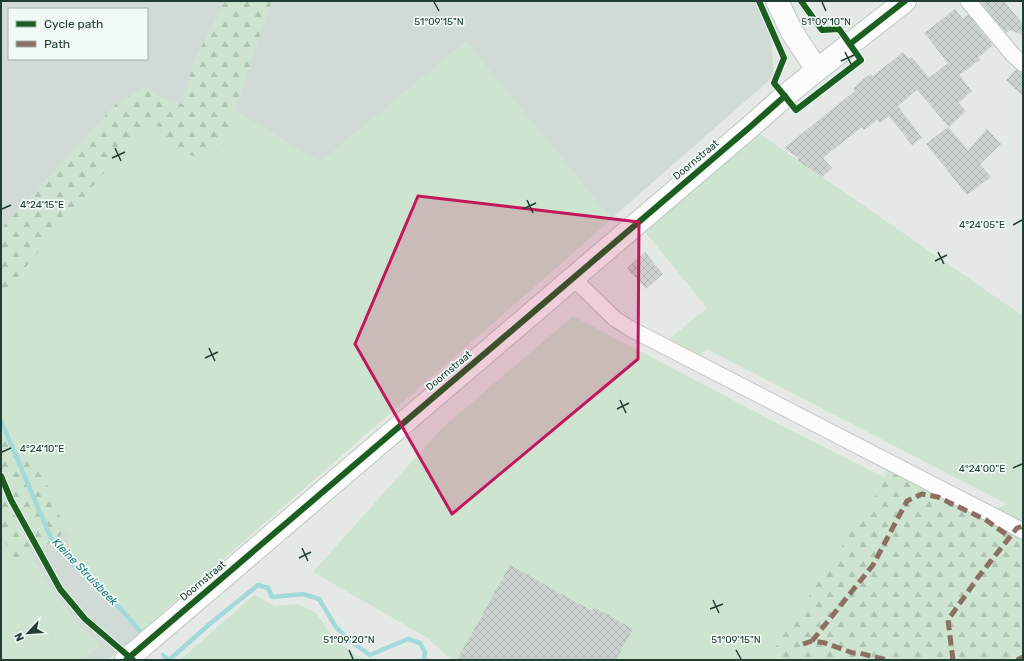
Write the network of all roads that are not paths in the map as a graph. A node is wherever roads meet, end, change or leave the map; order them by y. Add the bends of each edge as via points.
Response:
1 (777, 1) edge
2 (906, 1) edge
3 (968, 1) edge
4 (1023, 64) edge
5 (817, 70) junction
6 (573, 278) junction
7 (1023, 531) edge
8 (126, 660) edge

1 - 5 street via 792,32
2 - 5 street, Doornstraat
3 - 4 street via 1013,56
5 - 6 street, Doornstraat
6 - 7 street via 615,319 631,329
6 - 8 street, Doornstraat

